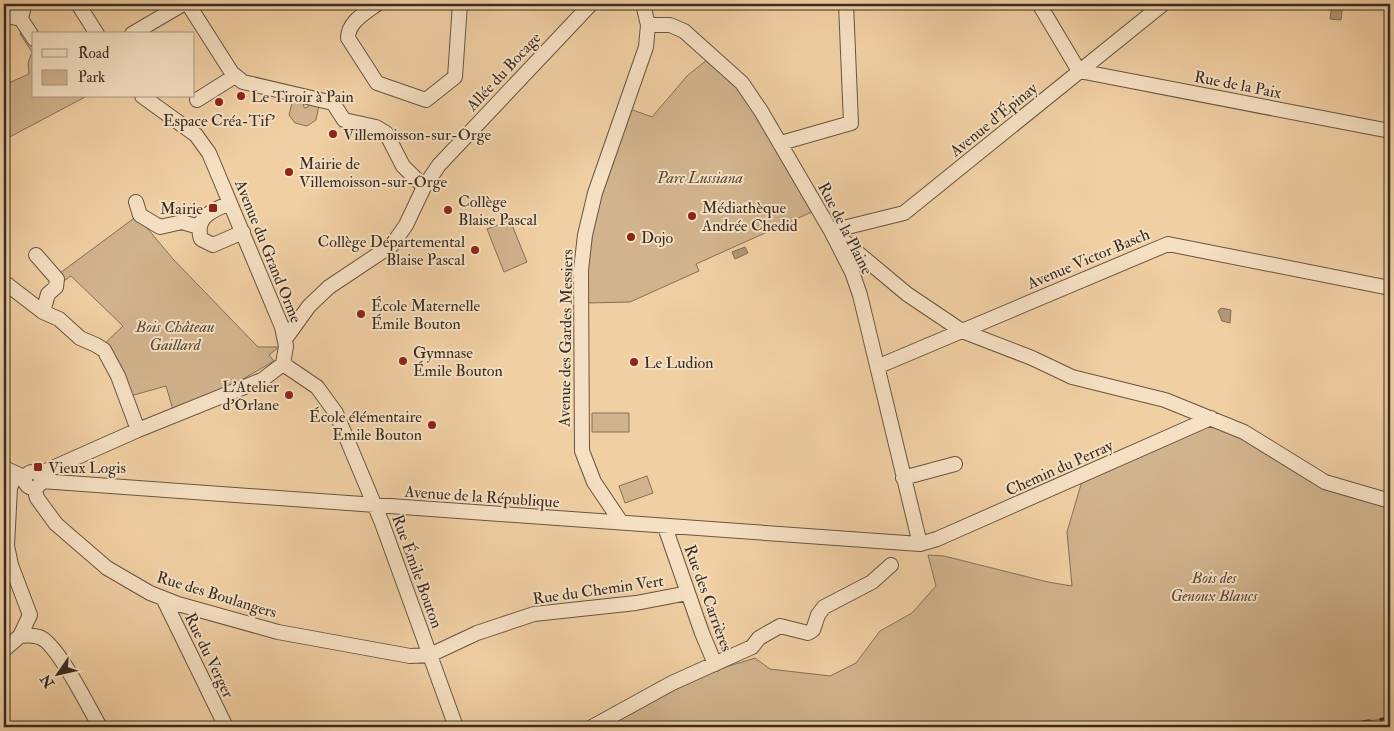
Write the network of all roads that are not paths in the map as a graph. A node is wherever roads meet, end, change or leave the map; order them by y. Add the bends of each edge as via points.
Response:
1 (78, 4) edge
2 (183, 4) edge
3 (188, 4) edge
4 (377, 4) edge
5 (460, 4) edge
6 (590, 4) edge
7 (643, 4) edge
8 (846, 4) edge
9 (1039, 4) edge
10 (1163, 4) edge
11 (15, 10) edge
12 (648, 25) junction
13 (96, 32) edge
14 (135, 32) edge
15 (32, 36) edge
16 (1079, 71) junction
17 (235, 76) junction
18 (145, 98) edge
19 (196, 100) dead end
20 (1390, 131) edge
21 (780, 143) junction
22 (424, 187) junction
23 (136, 202) dead end
24 (230, 203) junction
25 (199, 227) junction
26 (243, 232) junction
27 (834, 236) junction
28 (36, 255) dead end
29 (870, 264) junction
30 (852, 272) junction
31 (4, 282) edge
32 (1390, 288) edge
33 (43, 312) junction
34 (962, 331) junction
35 (286, 338) junction
36 (283, 364) junction
37 (879, 366) junction
38 (1211, 418) junction
39 (138, 430) junction
40 (955, 464) dead end
41 (26, 478) edge
42 (903, 478) junction
43 (1390, 501) edge
44 (375, 506) junction
45 (621, 522) junction
46 (665, 527) junction
47 (920, 544) junction
48 (891, 565) dead end
49 (688, 593) junction
50 (163, 598) junction
51 (30, 615) junction
52 (20, 636) junction
53 (40, 637) junction
54 (4, 650) edge
55 (430, 655) junction
56 (715, 664) junction
57 (100, 727) edge
58 (226, 727) edge
59 (456, 727) edge
60 (592, 727) edge

1 - 13 street
2 - 14 street
3 - 17 street
4 - 5 street via 352,24 348,38 377,82 426,100 455,77
6 - 22 street, Allée du Bocage via 449,154
7 - 12 street, Avenue des Gardes Messiers
8 - 21 street via 851,124
9 - 16 street
10 - 16 street, Avenue d'Épinay
11 - 15 street
12 - 21 street, Rue de la Plaine via 677,27 716,59 742,83
12 - 45 street, Avenue des Gardes Messiers via 646,47 588,217 581,270 582,451 594,482
16 - 20 street, Rue de la Paix
16 - 27 street, Avenue d'Épinay via 904,213
17 - 19 street
17 - 22 street via 250,86 332,103 344,120 376,127 386,133 403,166
18 - 24 street, Avenue du Grand Orme via 202,142
21 - 27 street, Rue de la Plaine
22 - 35 street, Allée du Bocage via 406,225 392,245 329,287 309,306
23 - 25 street via 140,215 160,227 182,222
24 - 25 street via 209,212
24 - 26 street, Avenue du Grand Orme
25 - 26 street via 201,239 213,244
26 - 35 street, Avenue du Grand Orme
27 - 29 street
27 - 30 street, Rue de la Plaine
28 - 33 street via 56,279 56,287 48,294
29 - 30 street
29 - 34 street
30 - 37 street, Rue de la Plaine
31 - 33 street
32 - 34 street, Avenue Victor Basch via 1168,244
33 - 39 street via 59,320 80,338 104,350 118,376
34 - 37 street, Avenue Victor Basch
34 - 38 street via 1024,354 1072,377 1165,400
35 - 36 street, Avenue du Grand Orme
36 - 39 street via 262,380
36 - 44 street, Rue Émile Bouton via 317,387 332,405
37 - 42 street, Rue de la Plaine
38 - 43 street via 1244,432 1325,482
38 - 47 street, Chemin du Perray via 936,540
39 - 41 street
40 - 42 street
41 - 44 street, Avenue de la République
41 - 50 street, Rue des Boulangers via 56,524 107,568
41 - 51 street via 12,480 8,554
42 - 47 street, Rue de la Plaine
44 - 45 street, Avenue de la République
44 - 55 street, Rue Émile Bouton
45 - 46 street, Avenue de la République
46 - 47 street, Avenue de la République
46 - 49 street, Rue des Carrières
48 - 56 street via 872,582 820,610 813,630 808,633 780,626 759,638 752,647
49 - 55 street, Rue du Chemin Vert via 636,603 534,614 477,633
49 - 56 street, Rue des Carrières
50 - 55 street, Rue des Boulangers via 278,632 410,656
50 - 58 street, Rue du Verger
51 - 52 street
51 - 53 street via 40,629
52 - 53 street
52 - 54 street
53 - 57 street via 63,661
55 - 59 street, Rue Émile Bouton
56 - 60 street, Rue des Carrières via 672,683

